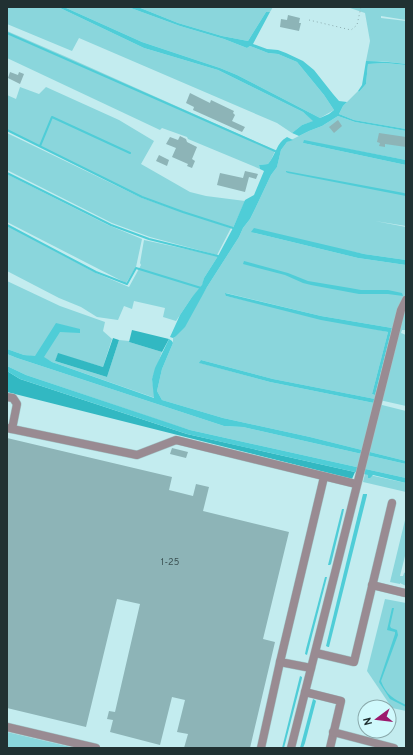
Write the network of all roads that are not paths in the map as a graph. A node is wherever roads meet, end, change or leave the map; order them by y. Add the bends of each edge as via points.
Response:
1 (406, 300) edge
2 (7, 397) edge
3 (9, 428) edge
4 (324, 477) junction
5 (356, 484) junction
6 (392, 503) dead end
7 (372, 585) junction
8 (405, 593) edge
9 (316, 653) junction
10 (280, 662) junction
11 (311, 668) junction
12 (305, 692) junction
13 (7, 727) edge
14 (333, 732) junction
15 (96, 748) edge
16 (261, 748) edge
17 (291, 748) edge
18 (330, 748) edge
19 (394, 748) edge

1 - 5 lane via 401,310
2 - 3 lane via 13,398 17,404
3 - 4 lane via 137,455 176,440
4 - 5 lane
4 - 10 lane
5 - 9 lane
6 - 7 lane
7 - 8 lane
7 - 9 lane via 354,662
9 - 11 lane
10 - 11 lane
10 - 16 lane
11 - 12 lane
12 - 14 lane via 341,701
12 - 17 lane
13 - 15 lane
14 - 18 lane
14 - 19 lane

